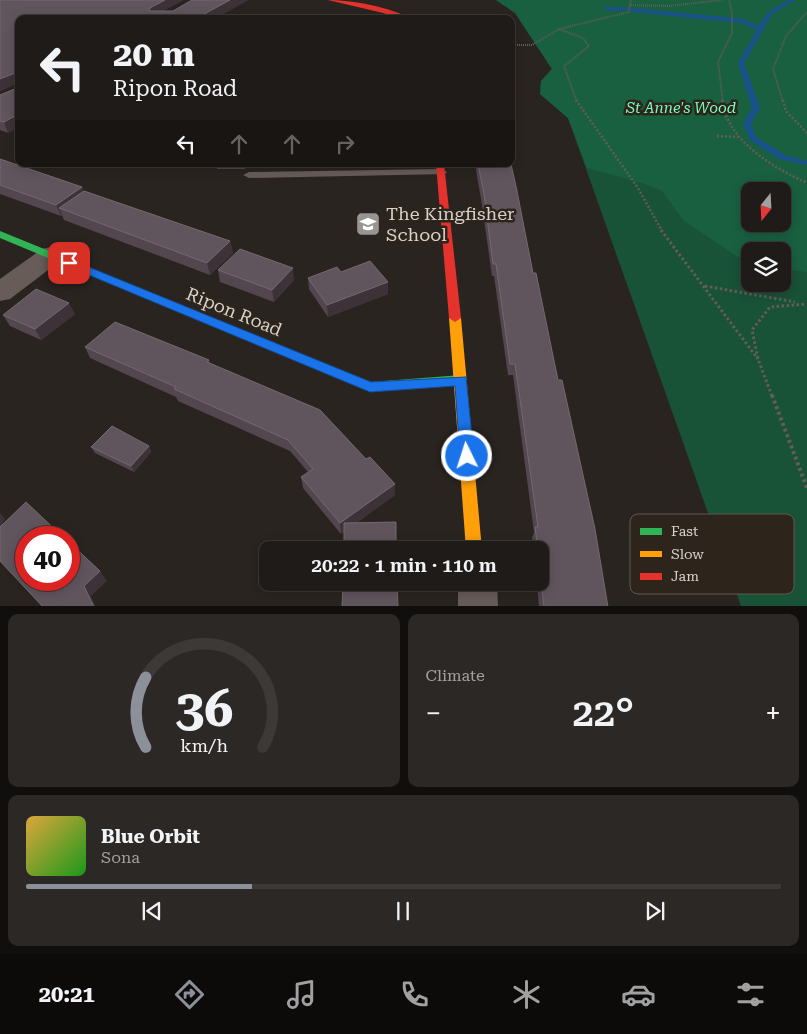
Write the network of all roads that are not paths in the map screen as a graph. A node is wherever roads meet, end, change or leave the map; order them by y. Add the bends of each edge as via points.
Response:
1 (331, 0) edge
2 (396, 15) edge
3 (440, 168) edge
4 (249, 175) dead end
5 (0, 234) edge
6 (51, 256) junction
7 (0, 292) edge
8 (461, 380) junction
9 (473, 541) edge
10 (477, 591) edge
11 (478, 606) edge

1 - 2 street
3 - 4 lane
3 - 8 street
5 - 6 street, Ripon Road
6 - 7 street
6 - 8 street, Ripon Road via 370,387
8 - 9 street
10 - 11 street

